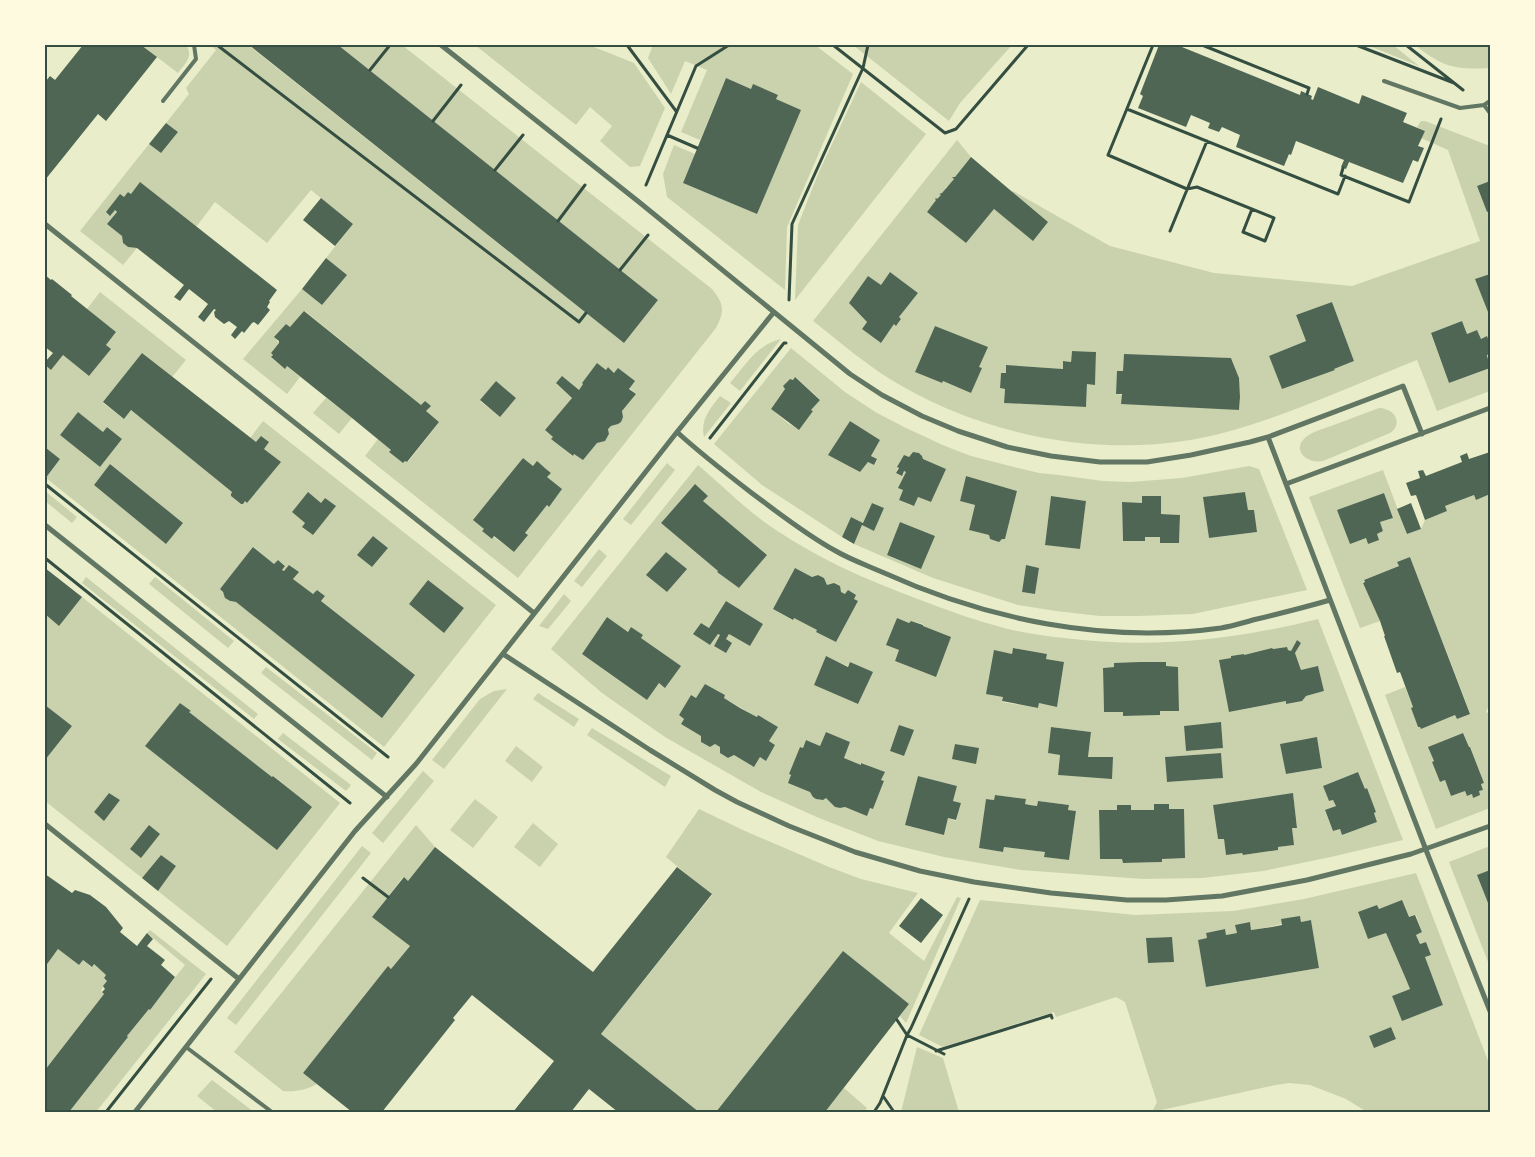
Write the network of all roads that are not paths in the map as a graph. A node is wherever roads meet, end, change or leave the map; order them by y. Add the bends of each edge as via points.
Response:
1 (194, 45) edge
2 (441, 45) edge
3 (1384, 81) dead end
4 (163, 101) dead end
5 (1490, 101) edge
6 (1484, 104) junction
7 (1490, 114) edge
8 (45, 224) edge
9 (774, 312) junction
10 (1490, 408) edge
11 (677, 432) junction
12 (1422, 434) junction
13 (1268, 437) junction
14 (1286, 484) junction
15 (45, 525) edge
16 (1330, 600) junction
17 (534, 613) junction
18 (504, 654) junction
19 (387, 797) junction
20 (45, 824) edge
21 (1490, 826) edge
22 (1426, 850) junction
23 (239, 979) junction
24 (1490, 1011) edge
25 (186, 1047) junction
26 (135, 1112) edge
27 (272, 1112) edge

1 - 4 lane via 196,60
2 - 9 street
3 - 6 lane via 1460,108
5 - 6 lane
6 - 7 lane
8 - 17 street
9 - 11 street
9 - 13 street via 850,374 882,395 958,432 1007,447 1100,462 1148,462
10 - 12 street
11 - 16 street via 802,531 836,552 941,597 1028,622 1128,633 1177,632 1222,628
11 - 17 street
12 - 13 street via 1403,386
12 - 14 street
13 - 14 street
14 - 16 street
15 - 19 street
16 - 22 street
17 - 18 street
18 - 19 street
18 - 22 street via 650,750 737,802 855,852 947,877 1051,893 1166,900 1222,896 1260,889
19 - 23 street via 355,831
20 - 23 street
21 - 22 street
22 - 24 street
23 - 25 street
25 - 26 street
25 - 27 lane

